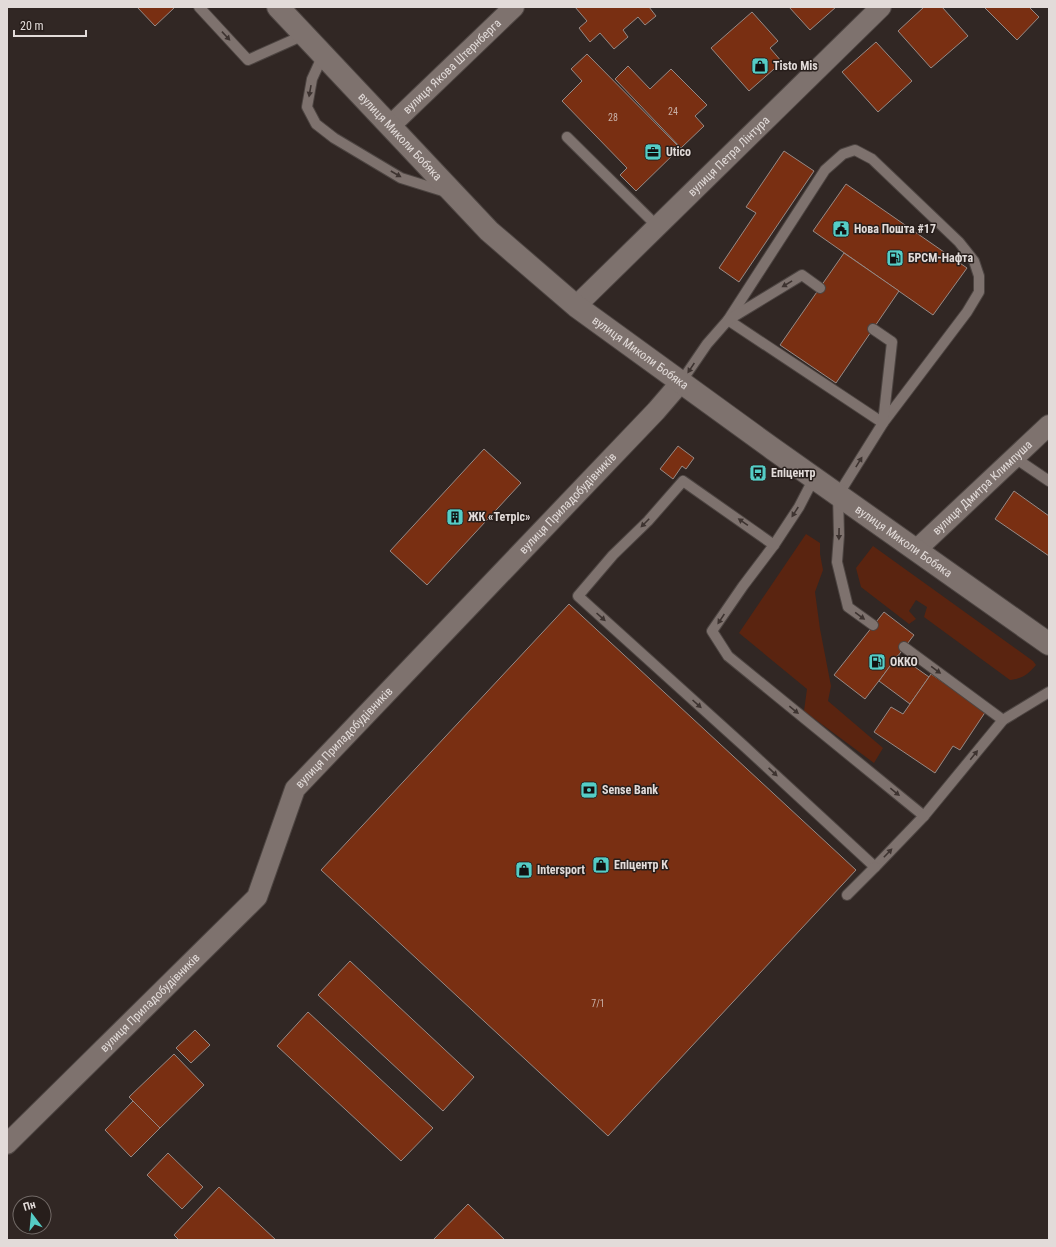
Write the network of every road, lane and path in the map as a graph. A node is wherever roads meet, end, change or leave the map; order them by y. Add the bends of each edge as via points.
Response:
1 (199, 7) edge
2 (278, 7) edge
3 (514, 7) edge
4 (882, 7) edge
5 (304, 35) junction
6 (323, 55) junction
7 (390, 126) junction
8 (567, 137) dead end
9 (455, 195) junction
10 (657, 226) junction
11 (820, 288) dead end
12 (576, 306) junction
13 (728, 320) junction
14 (874, 329) dead end
15 (681, 382) junction
16 (882, 423) junction
17 (1049, 425) edge
18 (1015, 458) junction
19 (814, 478) junction
20 (1049, 481) edge
21 (838, 495) junction
22 (774, 545) junction
23 (916, 550) junction
24 (873, 625) dead end
25 (1049, 644) edge
26 (904, 648) dead end
27 (1049, 692) edge
28 (1003, 720) junction
29 (924, 816) junction
30 (875, 867) junction
31 (847, 895) dead end
32 (7, 1144) edge

1 -> 5 lane via 248,60
2 - 5 street, вулиця Миколи Бобяка
3 - 7 street, вулиця Якова Штернберга
4 - 10 street, вулиця Петра Лінтура
5 - 6 street, вулиця Миколи Бобяка
6 - 7 street, вулиця Миколи Бобяка
6 -> 9 lane via 312,79 307,107 316,124 334,138 401,178
7 - 9 street, вулиця Миколи Бобяка
8 - 10 lane
9 - 12 street, вулиця Миколи Бобяка via 490,231
10 - 12 street, вулиця Петра Лінтура
11 -> 13 lane via 802,275
12 - 15 street, вулиця Миколи Бобяка
13 -> 15 lane via 707,344
13 - 16 lane
13 - 16 lane via 825,170 843,154 855,150 872,159 959,242 974,261 979,276 979,292 967,312
14 - 16 lane via 892,342
15 - 19 street, вулиця Миколи Бобяка
15 - 32 street, вулиця Приладобудівників via 295,789 257,897
21 -> 16 lane
17 - 18 street, вулиця Дмитра Климпуша
18 - 20 lane
18 - 23 street, вулиця Дмитра Климпуша
19 - 21 street, вулиця Миколи Бобяка
19 -> 22 lane via 799,508
21 - 23 street, вулиця Миколи Бобяка
21 -> 24 lane via 837,562 848,606
22 -> 29 lane via 712,631 728,656
22 -> 30 lane via 683,480 578,596
23 - 25 street, вулиця Миколи Бобяка
26 -> 28 lane
27 - 28 lane
29 -> 28 lane
30 -> 29 lane
30 - 31 lane

